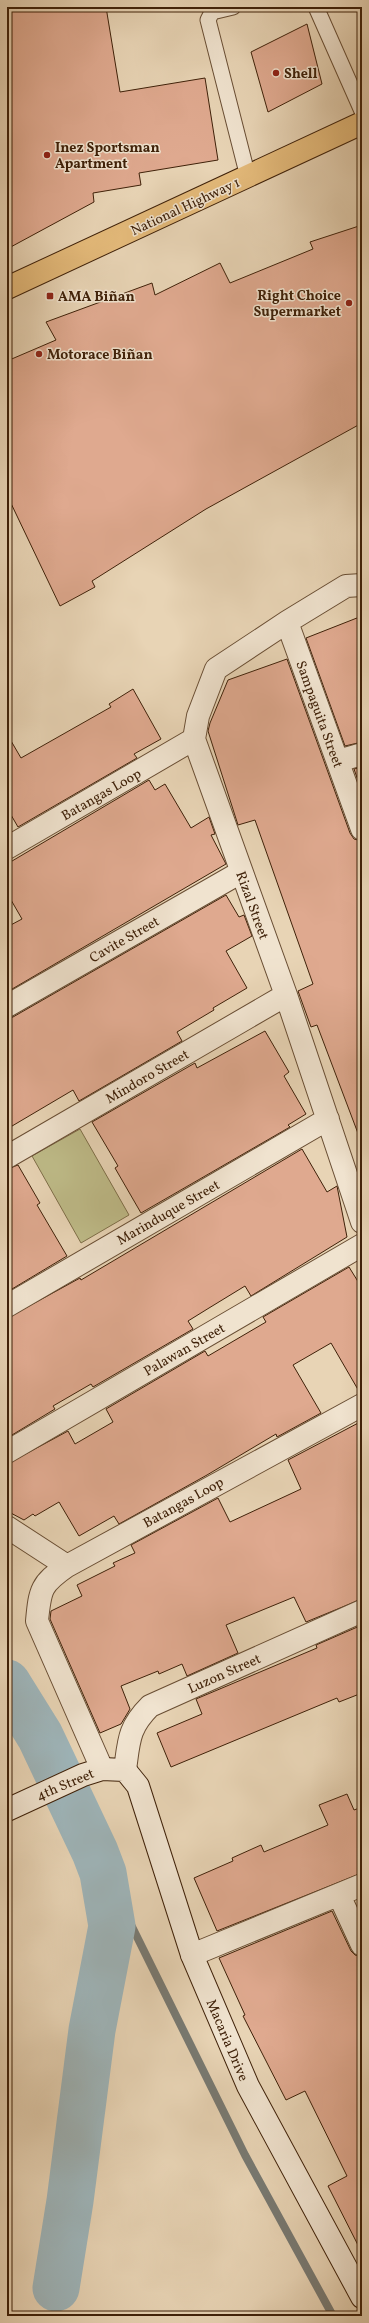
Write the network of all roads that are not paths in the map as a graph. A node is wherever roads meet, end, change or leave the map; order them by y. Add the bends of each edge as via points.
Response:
1 (233, 7) edge
2 (316, 7) edge
3 (362, 111) edge
4 (362, 123) edge
5 (248, 177) junction
6 (7, 288) edge
7 (362, 585) edge
8 (287, 622) junction
9 (194, 739) junction
10 (362, 754) edge
11 (338, 761) junction
12 (362, 829) edge
13 (7, 848) edge
14 (241, 872) junction
15 (286, 995) junction
16 (7, 1006) edge
17 (328, 1119) junction
18 (7, 1157) edge
19 (362, 1222) edge
20 (362, 1245) edge
21 (7, 1306) edge
22 (362, 1405) edge
23 (7, 1452) edge
24 (7, 1527) edge
25 (67, 1566) junction
26 (362, 1611) edge
27 (125, 1770) junction
28 (92, 1772) junction
29 (7, 1810) edge
30 (362, 1885) edge
31 (339, 1894) junction
32 (362, 1945) edge
33 (192, 1955) junction
34 (362, 2297) edge

1 - 5 lane via 212,12 208,20
2 - 3 lane
4 - 5 highway, National Highway 1
5 - 6 highway, National Highway 1
7 - 8 street, Rizal Street via 346,586
8 - 9 street, Rizal Street via 216,669 198,716
8 - 11 street, Sampaguita Street
9 - 13 street, Batangas Loop
9 - 14 street, Rizal Street
10 - 11 street
11 - 12 street, Sampaguita Street
14 - 15 street, Rizal Street
14 - 16 street, Cavite Street
15 - 17 street, Rizal Street
15 - 18 street, Mindoro Street
17 - 19 street, Rizal Street
17 - 21 street, Marinduque Street
20 - 23 street, Palawan Street
22 - 25 street, Batangas Loop
24 - 25 street
25 - 28 street, Batangas Loop via 48,1579 39,1598 37,1621
26 - 27 street, Luzon Street via 150,1706 137,1719 130,1733
27 - 28 street, 4th Street
27 - 33 street, Macaria Drive via 138,1786
28 - 29 street, 4th Street
30 - 31 street
31 - 32 street
31 - 33 street
33 - 34 street, Macaria Drive via 248,2086

